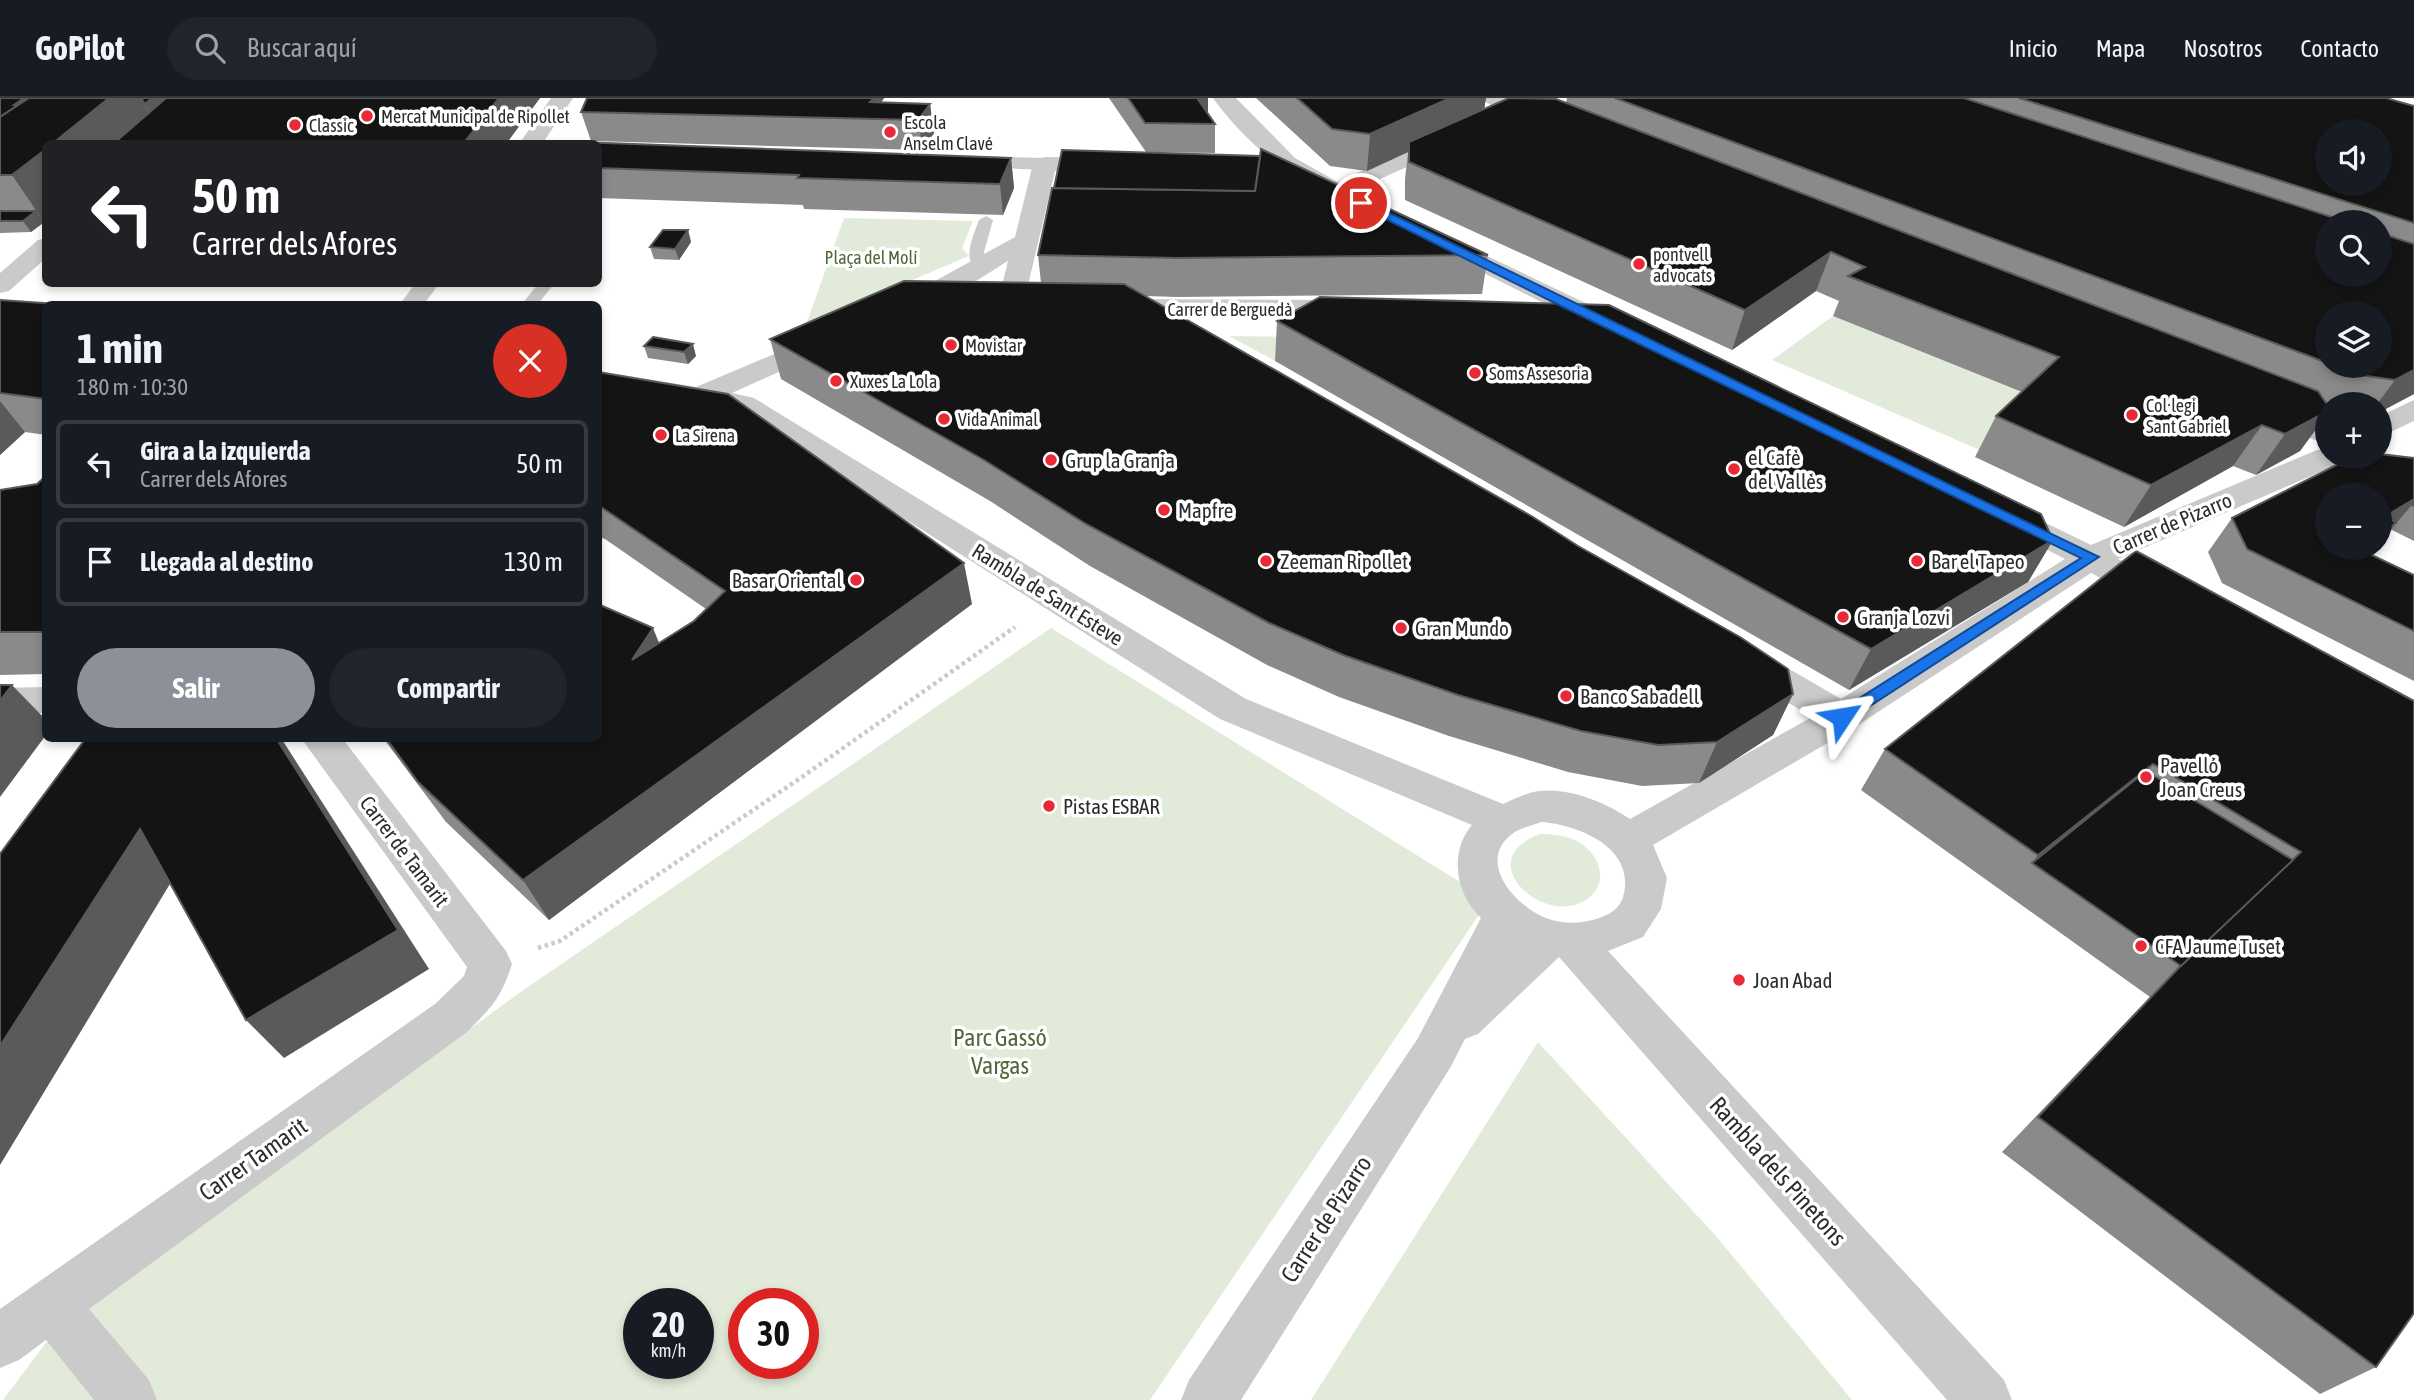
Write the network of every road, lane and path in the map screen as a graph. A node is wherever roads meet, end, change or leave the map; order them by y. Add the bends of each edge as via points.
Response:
1 (562, 98) edge
2 (1224, 98) edge
3 (1503, 110) edge
4 (1567, 130) edge
5 (533, 140) edge
6 (948, 161) edge
7 (1045, 164) junction
8 (1139, 166) edge
9 (1338, 191) junction
10 (1375, 209) edge
11 (986, 219) edge
12 (1411, 228) edge
13 (1027, 240) junction
14 (42, 249) edge
15 (981, 267) junction
16 (0, 286) edge
17 (544, 287) edge
18 (916, 300) junction
19 (532, 301) edge
20 (1092, 306) edge
21 (1516, 307) edge
22 (1571, 307) junction
23 (1379, 308) edge
24 (1159, 309) junction
25 (878, 317) edge
26 (852, 328) edge
27 (1633, 337) edge
28 (1207, 338) edge
29 (602, 381) edge
30 (699, 397) junction
31 (2250, 405) edge
32 (2414, 409) edge
33 (2392, 421) edge
34 (2315, 431) edge
35 (2315, 463) edge
36 (1980, 504) edge
37 (2092, 557) junction
38 (1055, 598) junction
39 (2187, 608) edge
40 (1722, 646) edge
41 (42, 700) edge
42 (0, 701) edge
43 (1842, 717) junction
44 (323, 742) edge
45 (1499, 819) junction
46 (1628, 840) junction
47 (1504, 916) junction
48 (1561, 940) junction
49 (559, 941) dead end
50 (490, 964) joint
51 (1443, 1038) junction
52 (50, 1303) junction
53 (0, 1341) edge
54 (129, 1400) edge
55 (1209, 1400) edge
56 (1984, 1400) edge

1 - 5 street
2 - 9 street via 1274,164
3 - 4 street
3 - 9 street
6 - 7 street
7 - 8 street
7 - 13 street
9 - 10 street
11 - 15 lane via 975,252
12 - 22 street
13 - 15 street
13 - 18 street via 1025,303
14 - 16 street
15 - 18 street
17 - 19 lane
18 - 25 street
20 - 24 street, Carrer de Berguedà
21 - 22 street
22 - 27 street
23 - 24 street, Carrer de Berguedà
24 - 28 street
26 - 30 street
29 - 30 street, Rambla de Sant Esteve
30 - 38 street, Rambla de Sant Esteve via 744,404
31 - 34 street
32 - 33 street
35 - 37 street, Carrer de Pizarro
36 - 37 street
37 - 39 street
37 - 43 street, Carrer de Pizarro
38 - 45 street, Rambla de Sant Esteve via 1233,709
38 - 49 path
40 - 43 street
41 - 42 street
43 - 46 street, Carrer de Pizarro
44 - 50 street, Carrer de Tamarit
45 - 46 street via 1518,810 1564,807 1588,814
45 - 47 street via 1483,835 1477,855 1478,877 1489,900
46 - 48 street via 1642,862 1647,886 1642,909 1626,927 1602,939
47 - 48 street via 1526,930
47 - 51 street, Carrer de Pizarro
48 - 51 street, Carrer de Pizarro
48 - 56 street, Rambla dels Pinetons
50 - 52 street, Carrer Tamarit via 482,987 451,1018
51 - 55 street, Carrer de Pizarro
52 - 53 street, Carrer Tamarit
52 - 54 street

